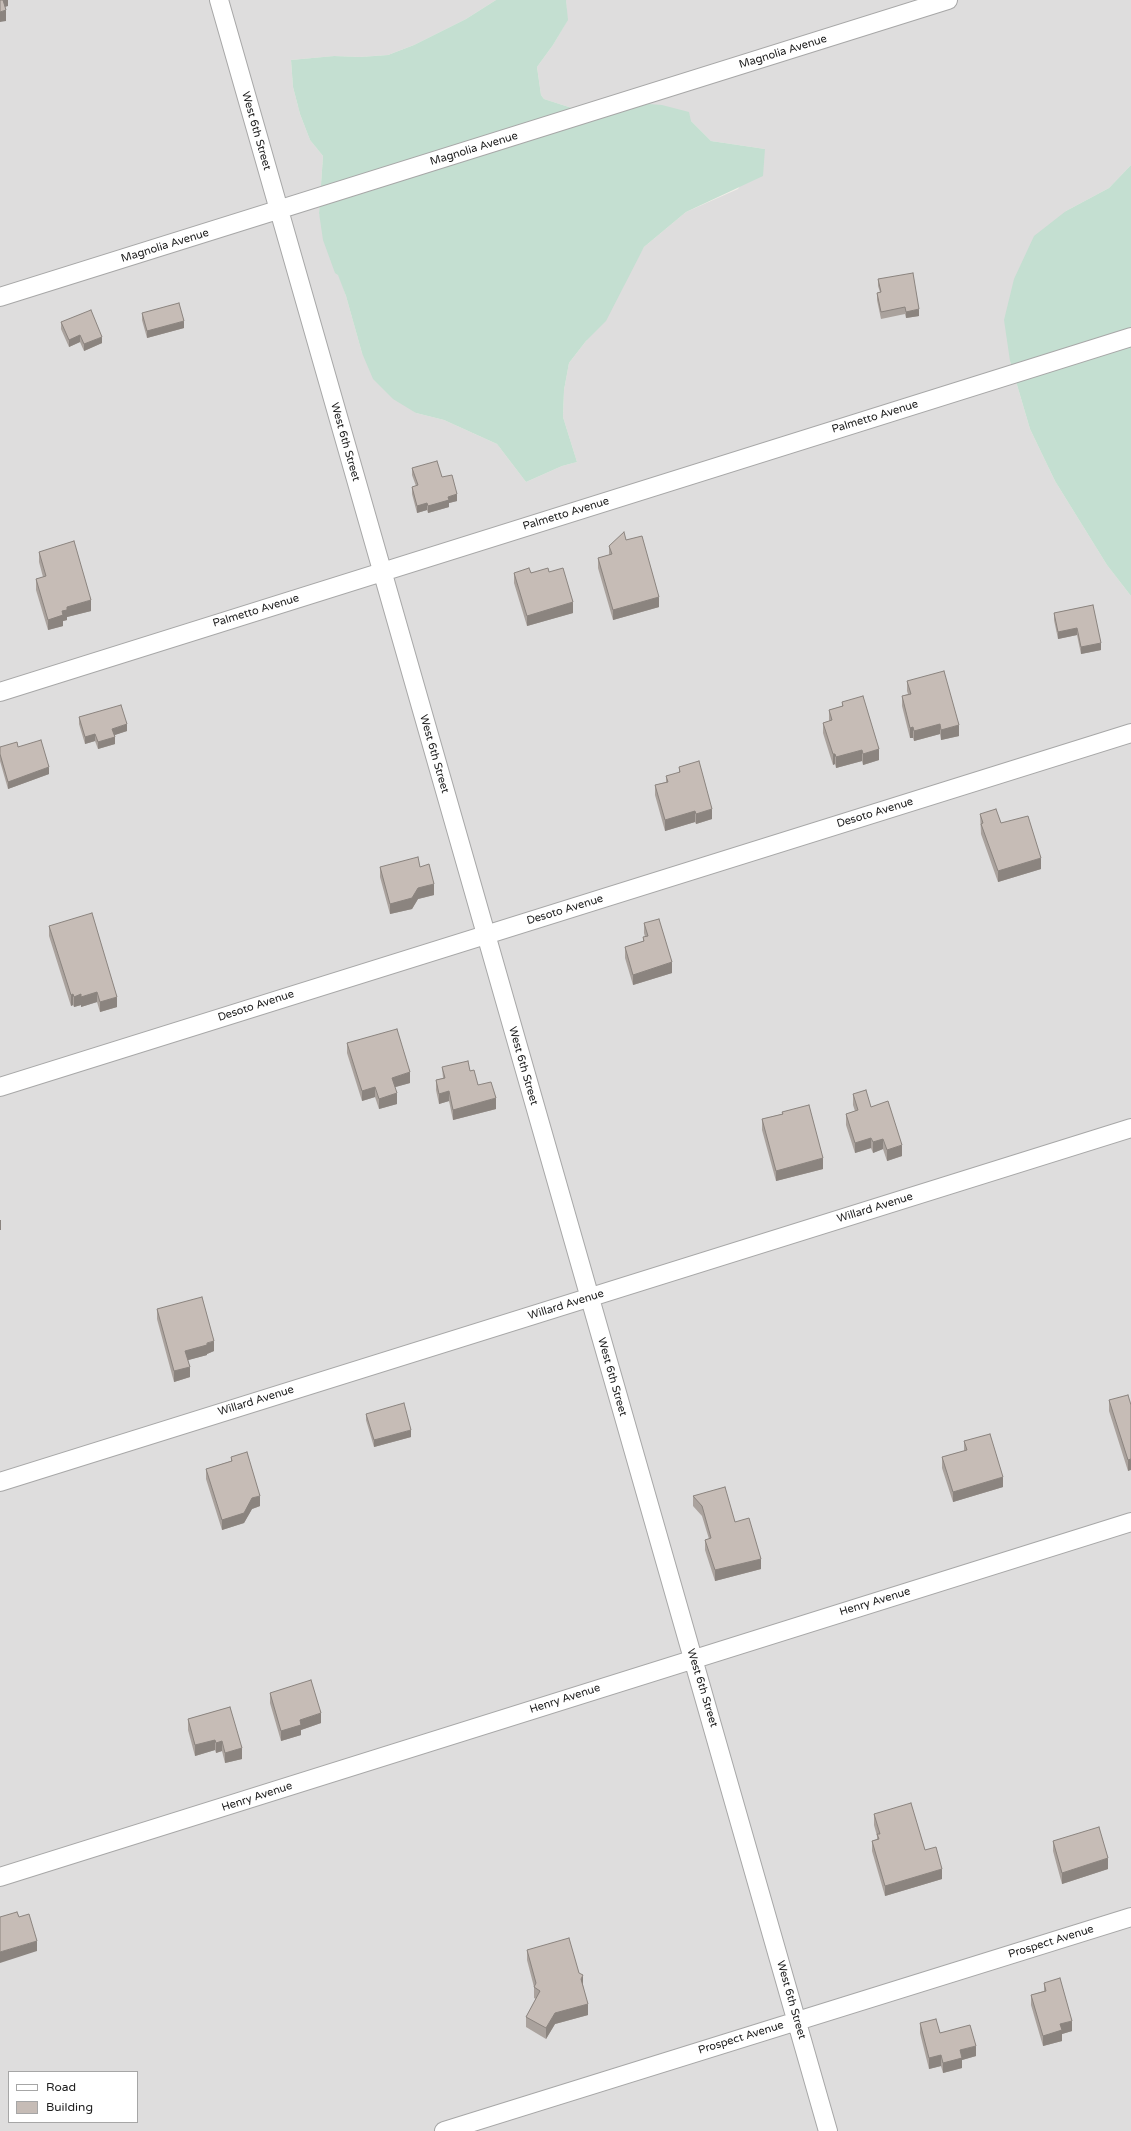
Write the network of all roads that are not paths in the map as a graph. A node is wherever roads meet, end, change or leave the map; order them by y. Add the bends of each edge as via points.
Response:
1 (219, 0) edge
2 (948, 0) edge
3 (278, 210) junction
4 (0, 297) edge
5 (1131, 337) edge
6 (382, 572) junction
7 (0, 692) edge
8 (1131, 733) edge
9 (486, 935) junction
10 (0, 1087) edge
11 (1131, 1128) edge
12 (589, 1298) junction
13 (0, 1482) edge
14 (1131, 1522) edge
15 (693, 1659) junction
16 (0, 1877) edge
17 (1131, 1917) edge
18 (797, 2021) junction
19 (444, 2131) edge
20 (828, 2131) edge

1 - 3 street, West 6th Street
2 - 3 street, Magnolia Avenue
3 - 4 street, Magnolia Avenue
3 - 6 street, West 6th Street
5 - 6 street, Palmetto Avenue
6 - 7 street, Palmetto Avenue
6 - 9 street, West 6th Street
8 - 9 street, Desoto Avenue
9 - 10 street, Desoto Avenue
9 - 12 street, West 6th Street
11 - 12 street, Willard Avenue
12 - 13 street, Willard Avenue
12 - 15 street, West 6th Street
14 - 15 street, Henry Avenue
15 - 16 street, Henry Avenue
15 - 18 street, West 6th Street
17 - 18 street, Prospect Avenue
18 - 19 street, Prospect Avenue
18 - 20 street, West 6th Street

